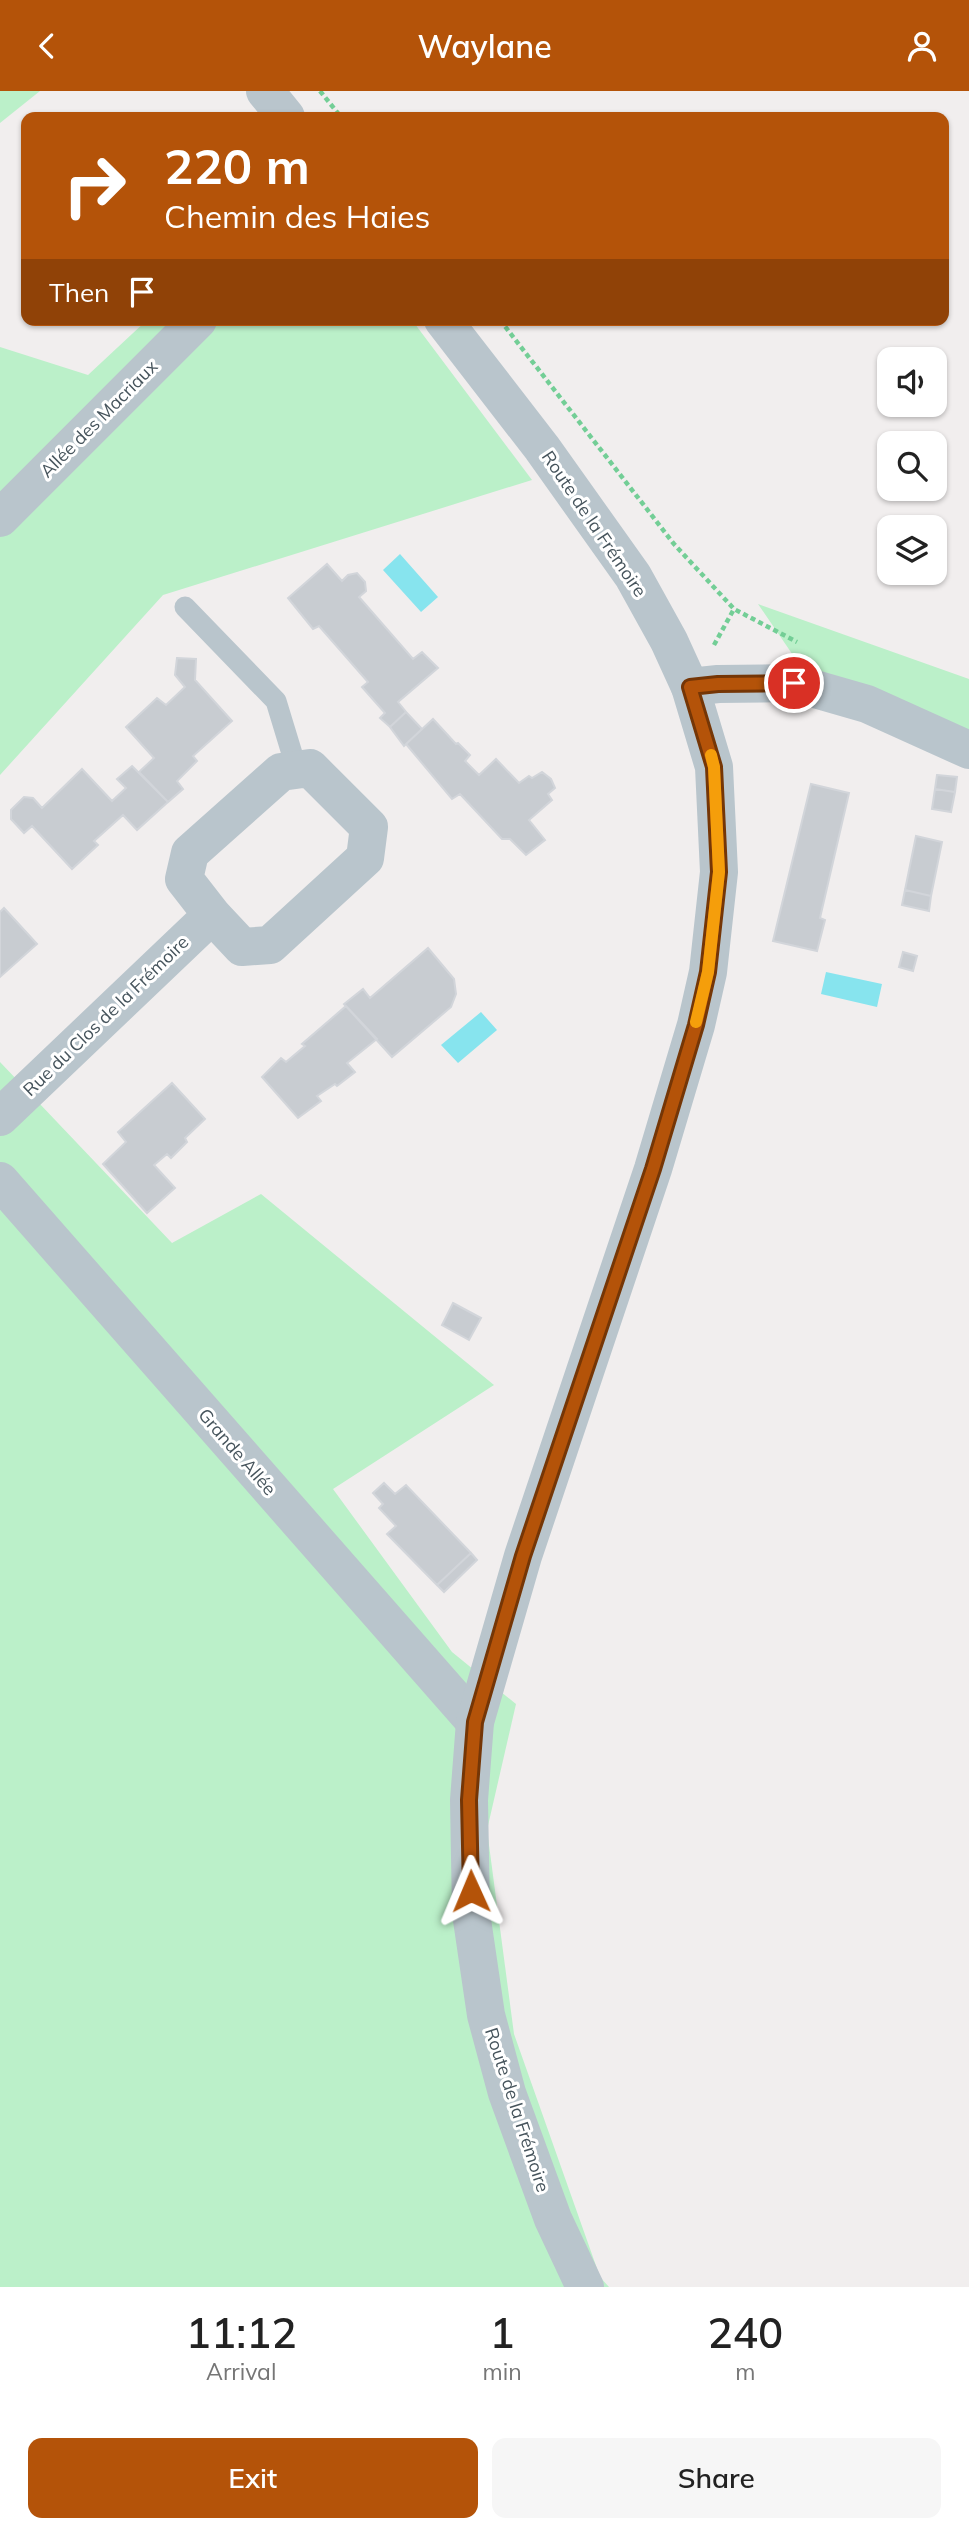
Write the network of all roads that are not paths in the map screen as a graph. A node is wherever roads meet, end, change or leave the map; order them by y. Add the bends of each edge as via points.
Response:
1 (265, 91) edge
2 (282, 112) edge
3 (192, 326) edge
4 (448, 326) edge
5 (0, 518) edge
6 (185, 607) dead end
7 (690, 687) junction
8 (969, 750) edge
9 (296, 770) junction
10 (212, 915) junction
11 (0, 1117) edge
12 (0, 1181) edge
13 (475, 1722) junction
14 (586, 2287) edge

1 - 2 street
3 - 5 street, Allée des Macriaux
4 - 7 street, Route de la Frémoire via 633,576
6 - 9 lane via 275,701
7 - 8 street via 794,683 867,704
7 - 13 street, Route de la Frémoire via 714,767 719,872 708,972 653,1169 523,1556
9 - 10 street via 281,772 190,853 184,879
9 - 10 street via 310,768 369,827 365,858 270,945 242,947
10 - 11 street, Rue du Clos de la Frémoire
12 - 13 street, Grande Allée
13 - 14 street, Route de la Frémoire via 469,1800 471,1913 486,2015 507,2093 553,2219

